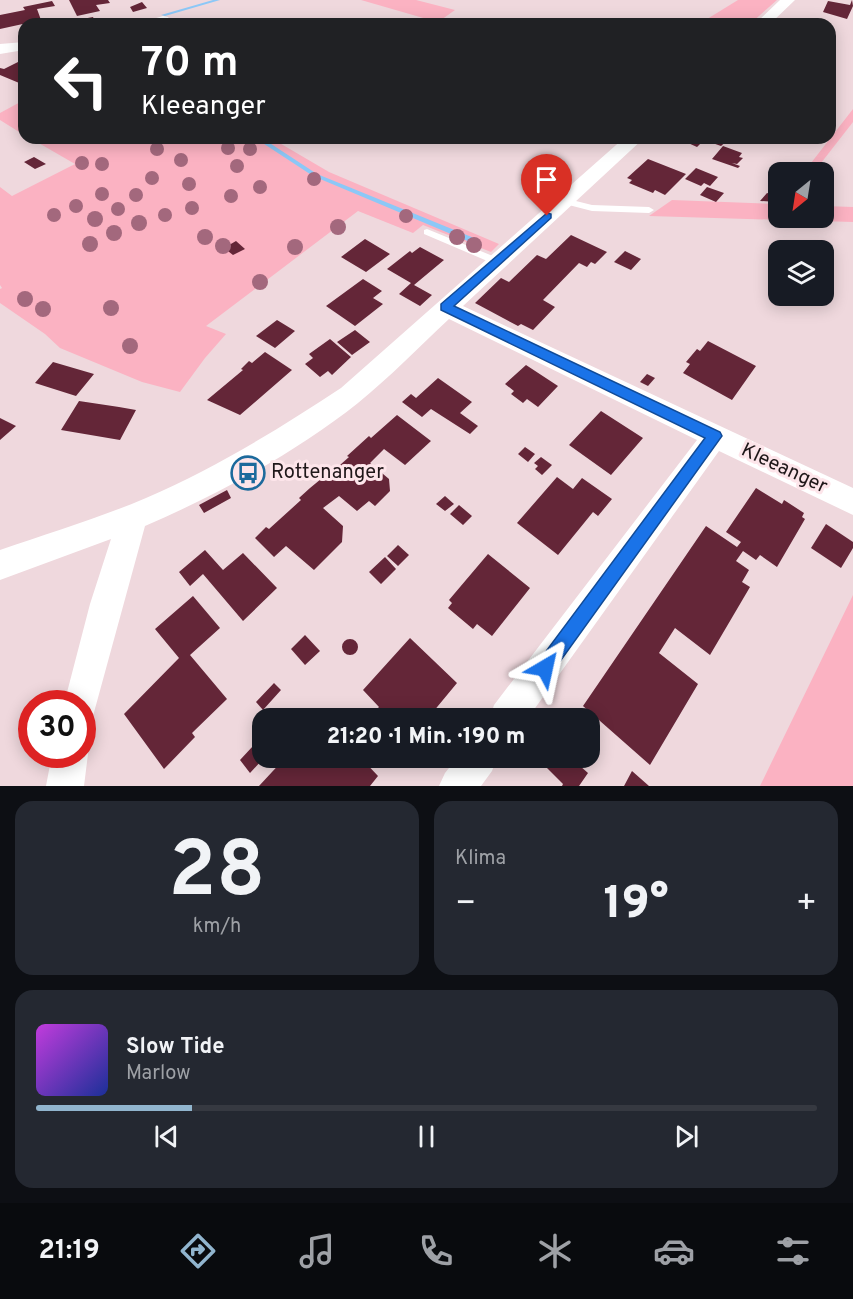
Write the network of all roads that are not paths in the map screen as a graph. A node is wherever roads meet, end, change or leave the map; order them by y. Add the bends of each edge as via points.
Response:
1 (788, 0) edge
2 (768, 18) edge
3 (18, 47) edge
4 (0, 49) edge
5 (628, 144) edge
6 (564, 201) junction
7 (649, 210) dead end
8 (427, 232) dead end
9 (496, 261) junction
10 (445, 307) junction
11 (715, 436) junction
12 (853, 501) edge
13 (133, 516) junction
14 (0, 565) edge
15 (84, 690) edge
16 (514, 708) edge
17 (67, 768) edge
18 (472, 768) edge
19 (64, 786) edge
20 (458, 786) edge

1 - 2 street
3 - 4 street
5 - 6 street
6 - 7 lane via 592,208
6 - 9 street
8 - 9 lane
9 - 10 street
10 - 11 street, Kleeanger
10 - 13 street via 350,395 318,417 231,470
11 - 12 street, Kleeanger
11 - 16 street
13 - 14 street
13 - 15 street
17 - 19 street
18 - 20 street

